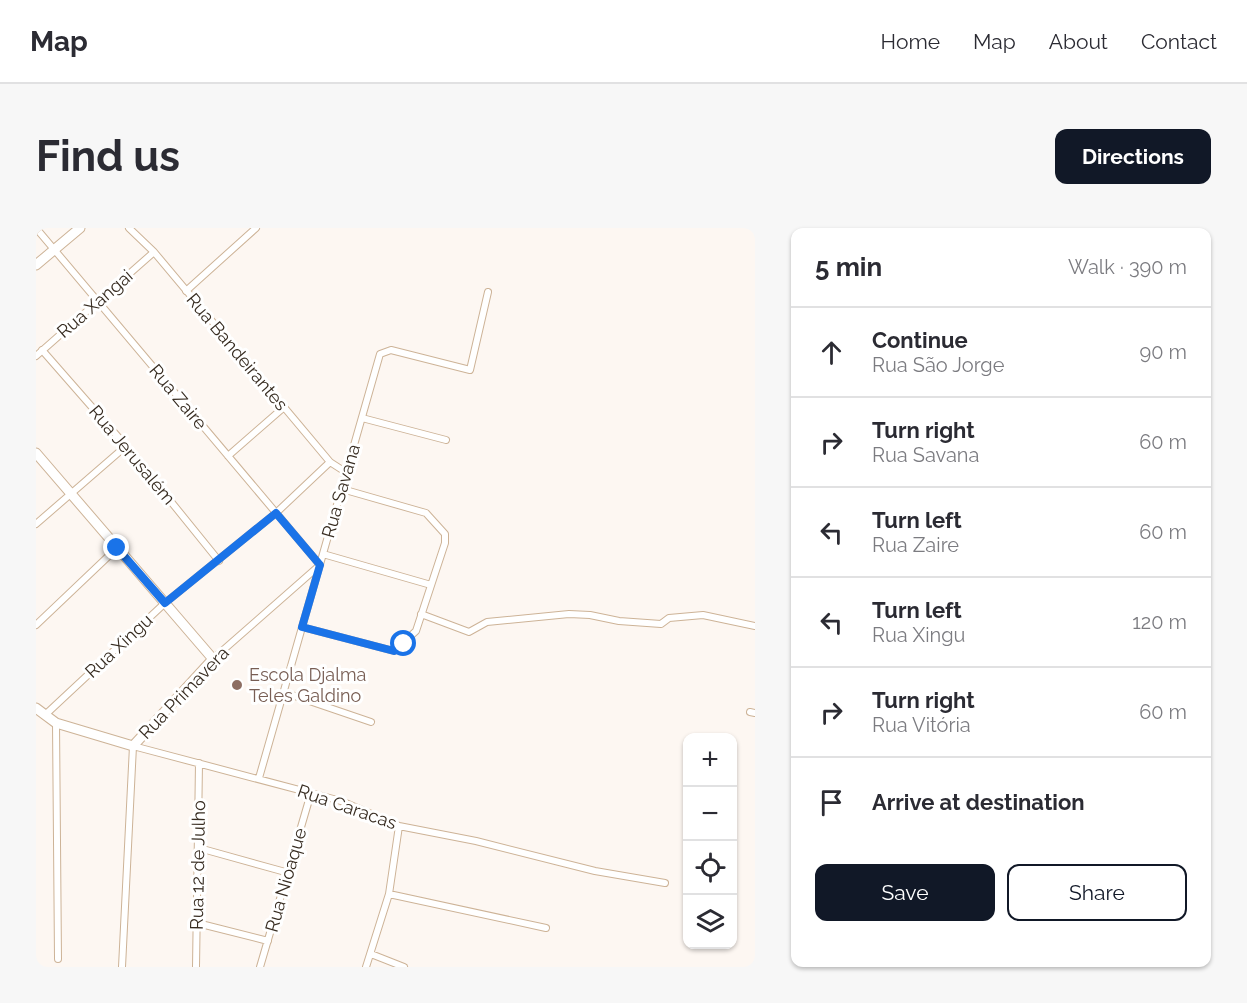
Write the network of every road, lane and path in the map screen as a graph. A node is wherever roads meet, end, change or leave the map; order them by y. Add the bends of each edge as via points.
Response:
1 (36, 228) edge
2 (80, 228) edge
3 (129, 228) edge
4 (256, 228) edge
5 (54, 250) junction
6 (154, 252) junction
7 (36, 265) edge
8 (186, 291) junction
9 (488, 292) dead end
10 (98, 302) junction
11 (42, 350) junction
12 (36, 356) edge
13 (283, 408) junction
14 (362, 418) junction
15 (446, 440) dead end
16 (126, 446) junction
17 (36, 453) edge
18 (228, 456) junction
19 (330, 462) junction
20 (347, 473) junction
21 (342, 489) junction
22 (72, 493) junction
23 (276, 513) junction
24 (36, 524) edge
25 (117, 548) junction
26 (323, 554) junction
27 (219, 561) junction
28 (320, 565) junction
29 (431, 585) junction
30 (165, 603) junction
31 (421, 614) junction
32 (36, 625) edge
33 (755, 626) edge
34 (302, 627) junction
35 (213, 659) junction
36 (283, 692) junction
37 (36, 708) edge
38 (45, 715) junction
39 (371, 722) dead end
40 (56, 723) junction
41 (133, 746) junction
42 (199, 763) junction
43 (259, 778) junction
44 (311, 793) junction
45 (399, 826) junction
46 (199, 848) junction
47 (288, 873) junction
48 (665, 884) dead end
49 (388, 894) junction
50 (197, 923) junction
51 (546, 928) dead end
52 (268, 941) junction
53 (371, 954) junction
54 (58, 959) dead end
55 (122, 967) edge
56 (196, 967) edge
57 (260, 967) edge
58 (366, 967) edge
59 (404, 967) edge

1 - 5 street, Rua Zaire
2 - 5 street
3 - 6 street, Rua Bandeirantes
4 - 8 street
5 - 7 street
5 - 10 street, Rua Zaire
6 - 8 street, Rua Bandeirantes
6 - 10 street, Rua Xangai
8 - 13 street, Rua Bandeirantes
9 - 14 street, Rua Savana via 470,370 391,350 380,354
10 - 11 street, Rua Xangai
10 - 18 street, Rua Zaire
11 - 12 street, Rua Xangai
11 - 16 street, Rua Jerusalém
13 - 18 street
13 - 19 street, Rua Bandeirantes
14 - 15 street
14 - 20 street, Rua Savana
16 - 22 street
16 - 27 street, Rua Jerusalém
17 - 22 street
18 - 23 street, Rua Zaire
19 - 20 street, Rua Bandeirantes
19 - 23 street, Rua Xingu
20 - 21 street, Rua Savana
21 - 26 street, Rua Savana
21 - 29 street via 422,511 440,527 446,538
22 - 24 street
22 - 25 street
23 - 27 street, Rua Xingu
23 - 28 street, Rua Zaire
25 - 30 street
25 - 32 street
26 - 28 street, Rua Savana
26 - 29 street
27 - 30 street, Rua Xingu
28 - 34 street, Rua Savana
28 - 35 street, Rua Primavera
29 - 31 street
30 - 35 street
30 - 38 street, Rua Xingu
31 - 33 street via 469,632 487,622 569,614 661,624 669,618 703,615
31 - 34 street via 416,632 394,651
34 - 36 street, Rua Savana
35 - 41 street, Rua Primavera
36 - 39 street
36 - 43 street, Rua Savana
37 - 38 street, Rua Caracas
38 - 40 street, Rua Caracas
40 - 41 street, Rua Caracas
40 - 54 street
41 - 42 street, Rua Caracas
41 - 55 street, Rua Primavera
42 - 43 street, Rua Caracas
42 - 46 street, Rua 12 de Julho
43 - 44 street, Rua Caracas
44 - 45 street, Rua Caracas via 341,801
44 - 47 street, Rua Nioaque
45 - 48 street, Rua Caracas
45 - 49 street
46 - 47 street
46 - 50 street, Rua 12 de Julho
47 - 52 street, Rua Nioaque
49 - 51 street
49 - 53 street
50 - 52 street
50 - 56 street, Rua 12 de Julho
52 - 57 street, Rua Nioaque
53 - 58 street
53 - 59 street

